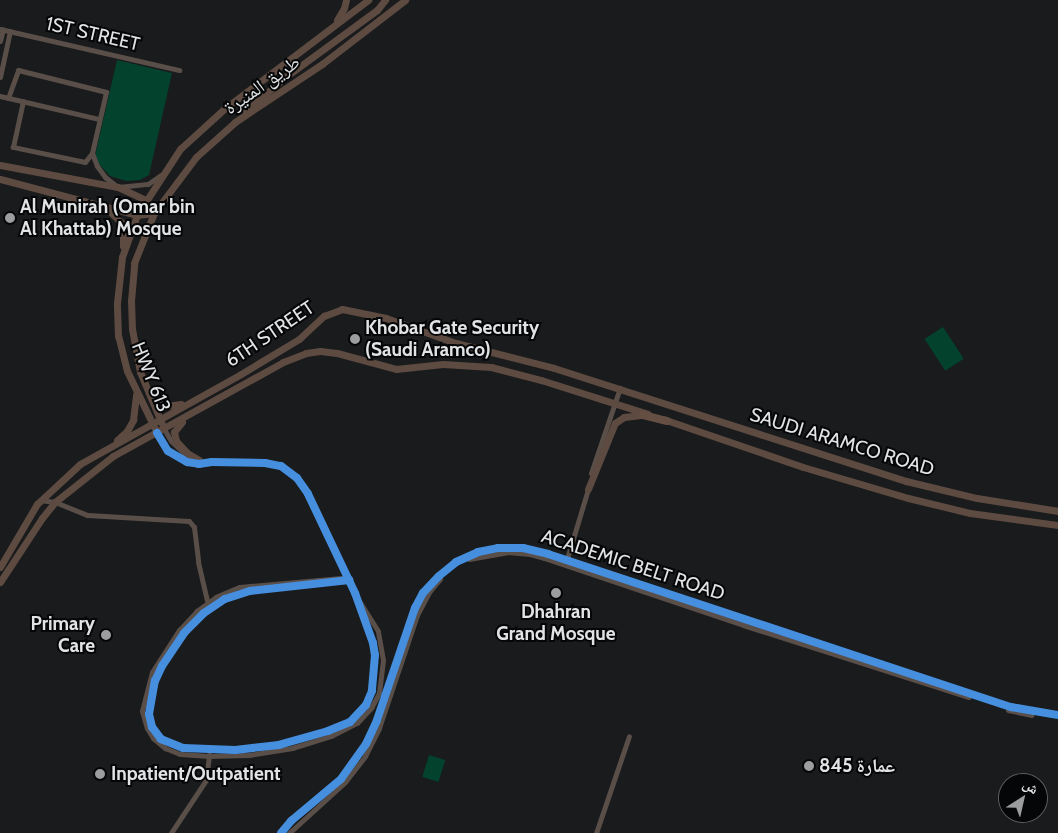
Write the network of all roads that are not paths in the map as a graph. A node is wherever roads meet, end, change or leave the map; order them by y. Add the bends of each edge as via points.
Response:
1 (346, 0) edge
2 (368, 0) edge
3 (385, 0) edge
4 (405, 0) edge
5 (330, 28) junction
6 (1, 29) edge
7 (10, 31) junction
8 (0, 41) edge
9 (179, 70) dead end
10 (0, 77) edge
11 (0, 96) edge
12 (8, 98) junction
13 (23, 101) junction
14 (99, 119) junction
15 (235, 122) junction
16 (92, 153) junction
17 (0, 165) edge
18 (163, 174) junction
19 (0, 179) edge
20 (118, 187) junction
21 (146, 200) junction
22 (102, 206) junction
23 (154, 213) junction
24 (136, 215) junction
25 (122, 257) junction
26 (620, 388) junction
27 (145, 389) junction
28 (136, 392) junction
29 (200, 398) junction
30 (615, 403) junction
31 (188, 415) junction
32 (643, 416) joint
33 (160, 420) junction
34 (667, 421) junction
35 (152, 424) junction
36 (164, 429) junction
37 (157, 433) junction
38 (109, 448) junction
39 (199, 460) junction
40 (212, 462) junction
41 (588, 489) junction
42 (40, 500) junction
43 (55, 502) junction
44 (1058, 511) edge
45 (1058, 525) edge
46 (566, 562) junction
47 (0, 567) edge
48 (348, 579) junction
49 (0, 582) edge
50 (355, 593) junction
51 (207, 603) junction
52 (209, 609) junction
53 (1058, 717) edge
54 (629, 736) dead end
55 (210, 754) junction
56 (171, 833) edge
57 (281, 833) edge
58 (288, 833) edge
59 (596, 833) edge

1 - 5 main road
2 - 5 main road, طريق المنيرة
3 - 15 main road via 352,29 262,96
4 - 15 main road, طريق المنيرة via 322,64
5 - 18 main road, طريق المنيرة via 224,109 180,149
6 - 7 street, 1ST STREET
6 - 8 street
7 - 9 street, 1ST STREET
7 - 10 street
11 - 12 street
12 - 13 street
12 - 14 street via 18,70 106,92
13 - 14 street
13 - 16 street via 13,147 85,162
14 - 16 street
15 - 23 main road, طريق المنيرة via 196,157
16 - 20 street via 101,171
17 - 20 main road
18 - 20 street via 148,184
18 - 21 main road, طريق المنيرة
19 - 22 main road
20 - 21 main road
21 - 23 main road
21 - 24 main road, طريق المنيرة
22 - 24 main road
22 - 25 main road via 121,222 124,237
23 - 24 main road
23 - 27 main road, طريق المنيرة via 134,264 131,287 132,328
24 - 25 main road, HWY 613
25 - 28 main road, HWY 613 via 117,303 118,336 126,371
26 - 29 main road, 6TH STREET via 456,343 386,318 342,309
26 - 30 street
26 - 44 main road, SAUDI ARAMCO ROAD via 906,481 978,498
27 - 29 main road via 160,403 170,407
27 - 33 main road, طريق المنيرة
28 - 35 main road, HWY 613
28 - 38 main road via 136,408 130,426
29 - 33 main road, 6TH STREET
30 - 31 main road, 6TH STREET via 491,368 443,364 396,369 320,351 283,362
30 - 34 main road, SAUDI ARAMCO ROAD
30 - 41 street
31 - 36 main road, 6TH STREET
31 - 39 main road via 177,426 174,437 184,450
32 - 34 highway
32 - 41 main road via 632,414 615,423
33 - 35 main road, 6TH STREET
33 - 36 main road, طريق المنيرة
34 - 45 main road, SAUDI ARAMCO ROAD via 908,498 970,513
35 - 37 main road, HWY 613
35 - 38 main road, 6TH STREET
36 - 37 main road, 6TH STREET
36 - 39 street via 176,448
37 - 40 street via 168,451 181,460 194,464
37 - 43 main road, 6TH STREET via 113,456
38 - 42 main road, 6TH STREET via 80,464
39 - 40 street
40 - 48 street via 265,463 291,472 303,486
41 - 46 street
42 - 43 street
42 - 47 main road, 6TH STREET
43 - 49 main road, 6TH STREET
43 - 51 street via 88,515 189,521 194,527
46 - 53 street, ACADEMIC BELT ROAD via 1011,708
46 - 57 street, ACADEMIC BELT ROAD via 535,550 498,548 478,552 456,562 438,576 415,608 378,720 362,751 341,779
46 - 58 street, ACADEMIC BELT ROAD via 530,554 497,553 468,559 444,575 430,591 417,616 379,728 365,756 341,787
48 - 50 street
48 - 51 street via 248,586
48 - 52 street via 255,590 225,599
50 - 55 street via 375,655 372,690 360,712 343,725 292,742
50 - 55 street via 371,618 381,644 379,692 362,719 331,736 281,751
51 - 52 street
51 - 55 street via 184,624 152,672 142,711 150,734 164,748 180,754
52 - 55 street via 189,628 162,666 149,714 155,733 168,744
54 - 59 street
55 - 56 street via 206,780

